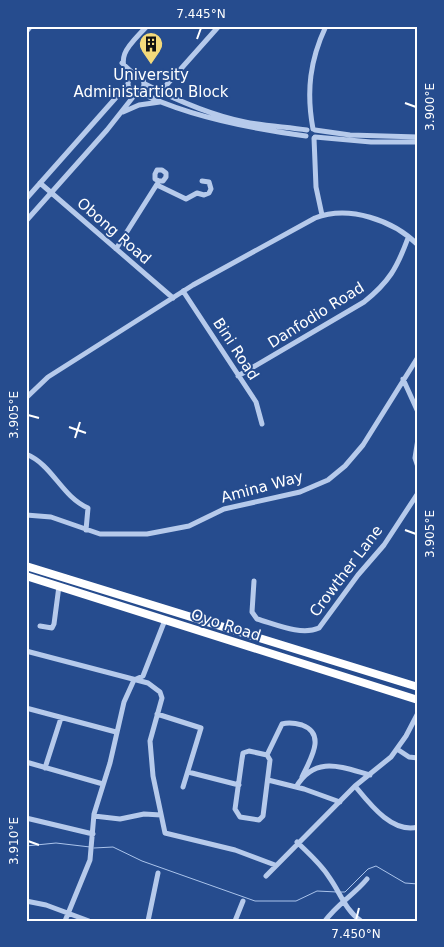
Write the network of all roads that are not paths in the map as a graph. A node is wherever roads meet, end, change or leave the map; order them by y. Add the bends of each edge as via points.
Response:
1 (31, 26) edge
2 (147, 26) edge
3 (219, 26) edge
4 (326, 26) edge
5 (26, 32) edge
6 (122, 62) junction
7 (135, 76) junction
8 (129, 82) junction
9 (145, 84) junction
10 (138, 92) junction
11 (160, 93) junction
12 (154, 99) junction
13 (161, 102) junction
14 (120, 114) junction
15 (311, 129) junction
16 (311, 137) junction
17 (418, 137) edge
18 (418, 142) edge
19 (202, 181) dead end
20 (40, 183) junction
21 (50, 193) junction
22 (26, 199) edge
23 (322, 215) junction
24 (26, 221) edge
25 (408, 238) junction
26 (418, 245) edge
27 (116, 249) junction
28 (183, 291) junction
29 (173, 298) junction
30 (418, 357) edge
31 (238, 376) junction
32 (403, 379) junction
33 (26, 398) edge
34 (418, 412) edge
35 (262, 424) dead end
36 (418, 439) edge
37 (26, 454) edge
38 (418, 467) edge
39 (418, 493) edge
40 (26, 515) edge
41 (86, 530) junction
42 (26, 566) edge
43 (26, 576) edge
44 (254, 582) dead end
45 (58, 586) junction
46 (165, 620) junction
47 (40, 626) dead end
48 (26, 651) edge
49 (134, 680) junction
50 (418, 687) edge
51 (418, 700) edge
52 (26, 708) edge
53 (418, 713) edge
54 (157, 714) junction
55 (61, 718) junction
56 (116, 732) junction
57 (397, 749) junction
58 (267, 755) junction
59 (418, 758) edge
60 (26, 762) edge
61 (45, 768) junction
62 (188, 772) junction
63 (370, 775) junction
64 (302, 777) junction
65 (268, 780) junction
66 (103, 784) junction
67 (239, 785) junction
68 (355, 786) junction
69 (296, 787) junction
70 (183, 788) dead end
71 (340, 802) junction
72 (161, 815) junction
73 (94, 816) junction
74 (26, 818) edge
75 (418, 826) edge
76 (93, 834) junction
77 (297, 842) junction
78 (275, 865) junction
79 (158, 873) dead end
80 (266, 876) dead end
81 (367, 879) dead end
82 (26, 901) edge
83 (243, 901) dead end
84 (342, 901) junction
85 (68, 914) junction
86 (65, 921) edge
87 (89, 921) edge
88 (148, 921) edge
89 (235, 921) edge
90 (325, 921) edge
91 (361, 921) edge

1 - 5 street
2 - 6 street via 128,47
3 - 11 street
4 - 15 street via 310,68
6 - 7 street
6 - 8 street
7 - 8 street
7 - 9 street via 141,77
8 - 10 street via 132,91
8 - 20 street
9 - 10 street
9 - 11 street
10 - 12 street
10 - 14 street
11 - 12 street
11 - 15 street via 235,120
12 - 13 street
13 - 14 street via 139,105
13 - 16 street via 250,128
14 - 21 street
15 - 16 street
15 - 16 street
15 - 17 street
16 - 18 street
16 - 23 street
19 - 27 street via 209,182 209,193 197,193 186,200 158,183
20 - 21 street, Obong Road
20 - 22 street
21 - 24 street
21 - 27 street, Obong Road
23 - 25 street via 368,217 391,226
23 - 28 street
25 - 26 street
25 - 31 street, Danfodio Road via 396,269 364,302
27 - 29 street, Obong Road
28 - 29 street
28 - 31 street, Bini Road
29 - 33 street via 48,377
30 - 32 street, Amina Way
31 - 35 street, Bini Road via 256,402
32 - 34 street
32 - 41 street, Amina Way via 363,445 328,480 300,492 224,509 189,526 147,534 100,534
36 - 38 street via 415,458
37 - 41 street via 37,459 74,502 88,508
39 - 44 street, Crowther Lane via 384,545 319,628 301,630 257,620 252,612
40 - 41 street, Amina Way via 51,517
42 - 50 highway, Oyo Road
43 - 45 highway, Oyo Road
45 - 46 highway, Oyo Road
45 - 47 street via 54,624 52,628
46 - 49 street via 143,676
46 - 51 highway, Oyo Road
48 - 49 street
49 - 54 street via 160,692 162,698
49 - 56 street
52 - 55 street
53 - 57 street
54 - 62 street via 201,728
54 - 72 street via 150,741
55 - 56 street
55 - 61 street
56 - 66 street
57 - 59 street via 409,757
57 - 63 street
58 - 64 street via 282,724 294,723 309,728 315,736 314,749
58 - 65 street via 270,760
58 - 67 street via 249,751 244,754
60 - 61 street
61 - 66 street
62 - 67 street
62 - 70 street
63 - 64 street via 326,766
63 - 68 street
64 - 69 street
65 - 67 street via 263,816 259,820 236,814
65 - 69 street
66 - 73 street
68 - 71 street
68 - 75 street via 390,821 401,827
69 - 71 street
71 - 77 street
72 - 73 street via 144,814 120,819
72 - 78 street via 165,833 170,836 235,850
73 - 76 street
74 - 76 street
76 - 85 street via 87,869
77 - 78 street
77 - 84 street via 330,877
78 - 80 street
79 - 88 street
81 - 84 street via 352,896
82 - 85 street
83 - 89 street
84 - 90 street
84 - 91 street
85 - 86 street
85 - 87 street

